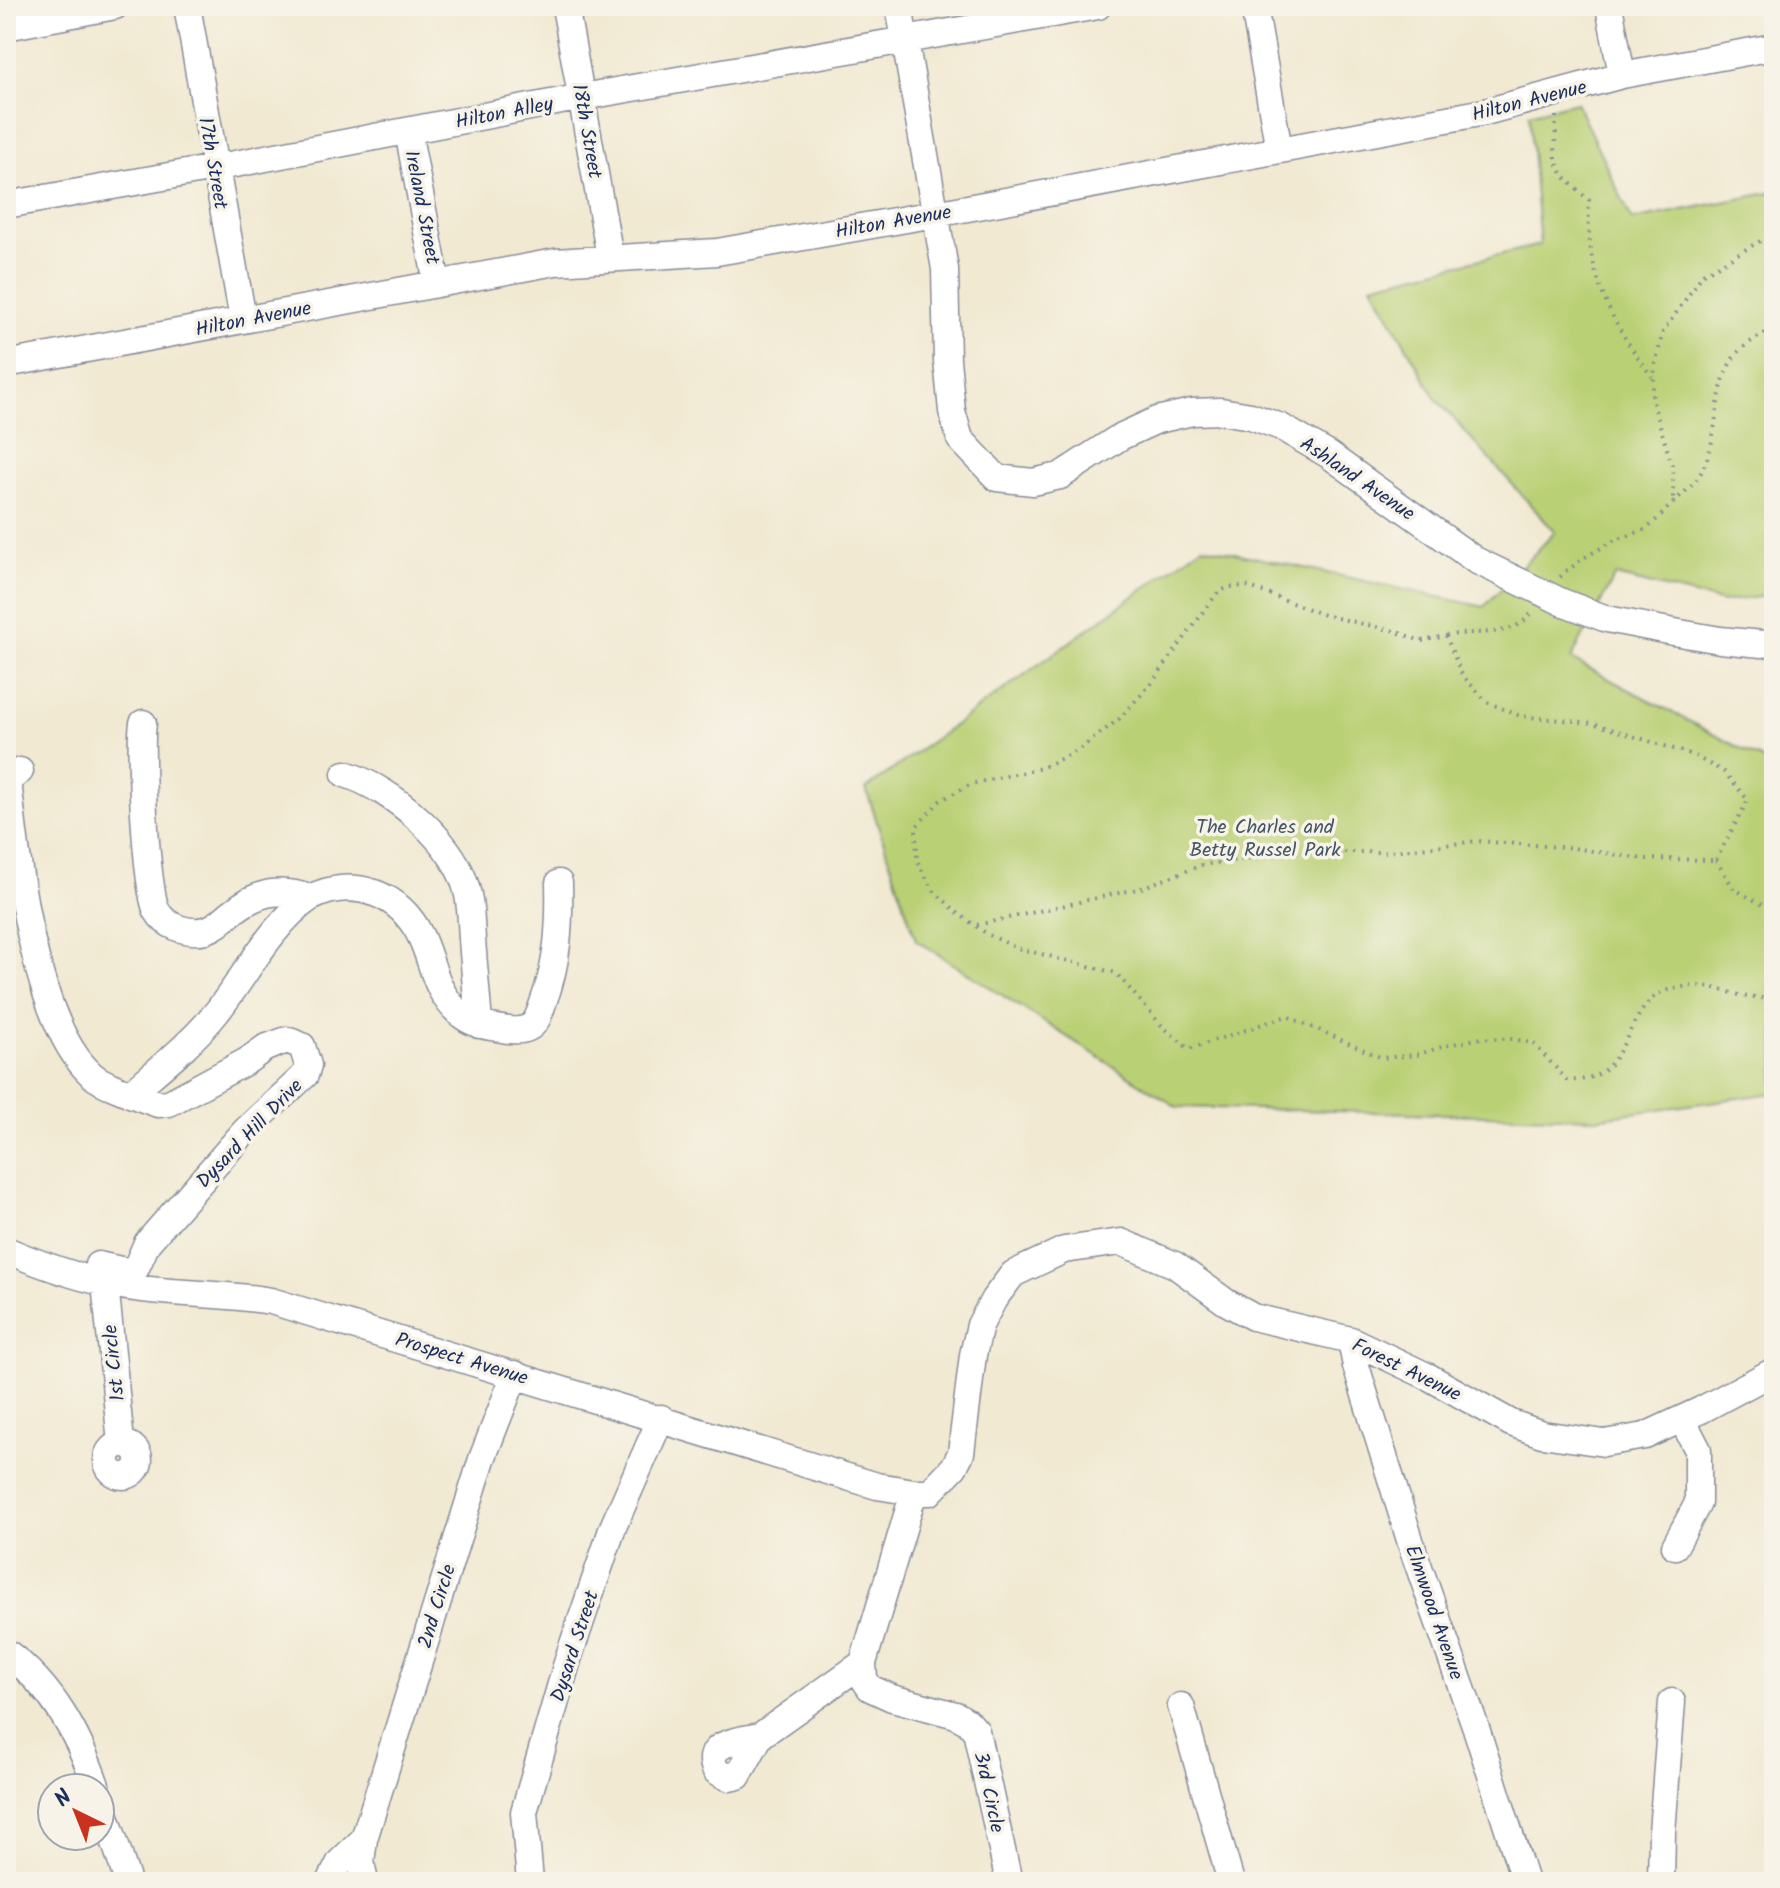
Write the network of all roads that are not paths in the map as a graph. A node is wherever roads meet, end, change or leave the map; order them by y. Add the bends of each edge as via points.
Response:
1 (115, 6) edge
2 (187, 6) edge
3 (565, 6) edge
4 (899, 6) edge
5 (1098, 6) edge
6 (1254, 6) edge
7 (1609, 6) edge
8 (6, 27) edge
9 (905, 41) junction
10 (1774, 47) edge
11 (1622, 75) junction
12 (582, 97) junction
13 (408, 131) junction
14 (1279, 150) junction
15 (214, 168) junction
16 (6, 205) edge
17 (935, 214) junction
18 (610, 257) junction
19 (437, 284) junction
20 (243, 319) junction
21 (6, 364) edge
22 (1774, 642) edge
23 (143, 723) dead end
24 (20, 771) dead end
25 (345, 774) dead end
26 (559, 883) dead end
27 (310, 898) junction
28 (479, 1025) junction
29 (130, 1094) junction
30 (9, 1252) edge
31 (105, 1283) junction
32 (1351, 1340) junction
33 (1774, 1371) edge
34 (515, 1374) junction
35 (661, 1418) junction
36 (1682, 1419) junction
37 (121, 1443) dead end
38 (914, 1492) junction
39 (1675, 1546) dead end
40 (6, 1652) edge
41 (863, 1663) junction
42 (1672, 1702) dead end
43 (1181, 1706) dead end
44 (760, 1736) dead end
45 (91, 1772) edge
46 (364, 1839) junction
47 (116, 1846) edge
48 (128, 1882) edge
49 (330, 1882) edge
50 (365, 1882) edge
51 (530, 1882) edge
52 (1009, 1882) edge
53 (1231, 1882) edge
54 (1525, 1882) edge
55 (1661, 1882) edge

1 - 8 street
2 - 15 street, 17th Street
3 - 12 street, 18th Street
4 - 9 street, Ashland Avenue
5 - 9 street, Hilton Alley
6 - 14 street
7 - 11 street
9 - 12 street, Hilton Alley
9 - 17 street, Ashland Avenue
10 - 11 street, Hilton Avenue
11 - 14 street, Hilton Avenue via 1485,112
12 - 13 street, Hilton Alley
12 - 18 street, 18th Street
13 - 15 street, Hilton Alley
13 - 19 street, Ireland Street
14 - 17 street, Hilton Avenue
15 - 16 street, Hilton Alley
15 - 20 street, 17th Street
17 - 18 street, Hilton Avenue via 717,252
17 - 22 street, Ashland Avenue via 945,269 952,411 960,439 997,478 1033,482 1060,476 1157,420 1192,412 1251,416 1329,455 1475,560 1562,602 1607,619 1674,632
18 - 19 street, Hilton Avenue
19 - 20 street, Hilton Avenue
20 - 21 street, Hilton Avenue
23 - 27 street via 150,875 160,916 175,928 205,930 268,892 290,891
24 - 29 street, Dysard Hill Drive via 8,780 26,904 61,1033 89,1072
25 - 28 street via 363,779 415,816 458,867 468,895
26 - 28 street via 560,933 537,1018 524,1030
27 - 28 street via 354,887 384,896 408,917 421,938 447,1000
27 - 29 street via 297,906 214,1015
29 - 30 street, Dysard Hill Drive via 169,1103 287,1040 302,1046 308,1065 305,1075 245,1131 147,1243 136,1268 125,1271
30 - 31 street, Prospect Avenue
31 - 34 street, Prospect Avenue via 271,1301
31 - 37 street, 1st Circle
32 - 36 street, Forest Avenue via 1542,1434 1604,1443 1645,1436
32 - 38 street, Forest Avenue via 1253,1317 1175,1265 1121,1242 1064,1250 1013,1274 994,1299 973,1355 961,1453 930,1492
32 - 54 street, Elmwood Avenue via 1414,1553
33 - 36 street, Forest Avenue
34 - 35 street, Prospect Avenue
34 - 46 street, 2nd Circle via 482,1459
35 - 38 street, Prospect Avenue via 877,1486
35 - 51 street, Dysard Street via 613,1527 524,1812
36 - 39 street via 1698,1450 1698,1503
38 - 41 street
40 - 45 street via 61,1707
41 - 44 street
41 - 52 street, 3rd Circle via 870,1688 956,1715 976,1731
42 - 55 street
43 - 53 street
46 - 49 street, 2nd Circle via 340,1862
46 - 50 street, 2nd Circle
47 - 48 street

